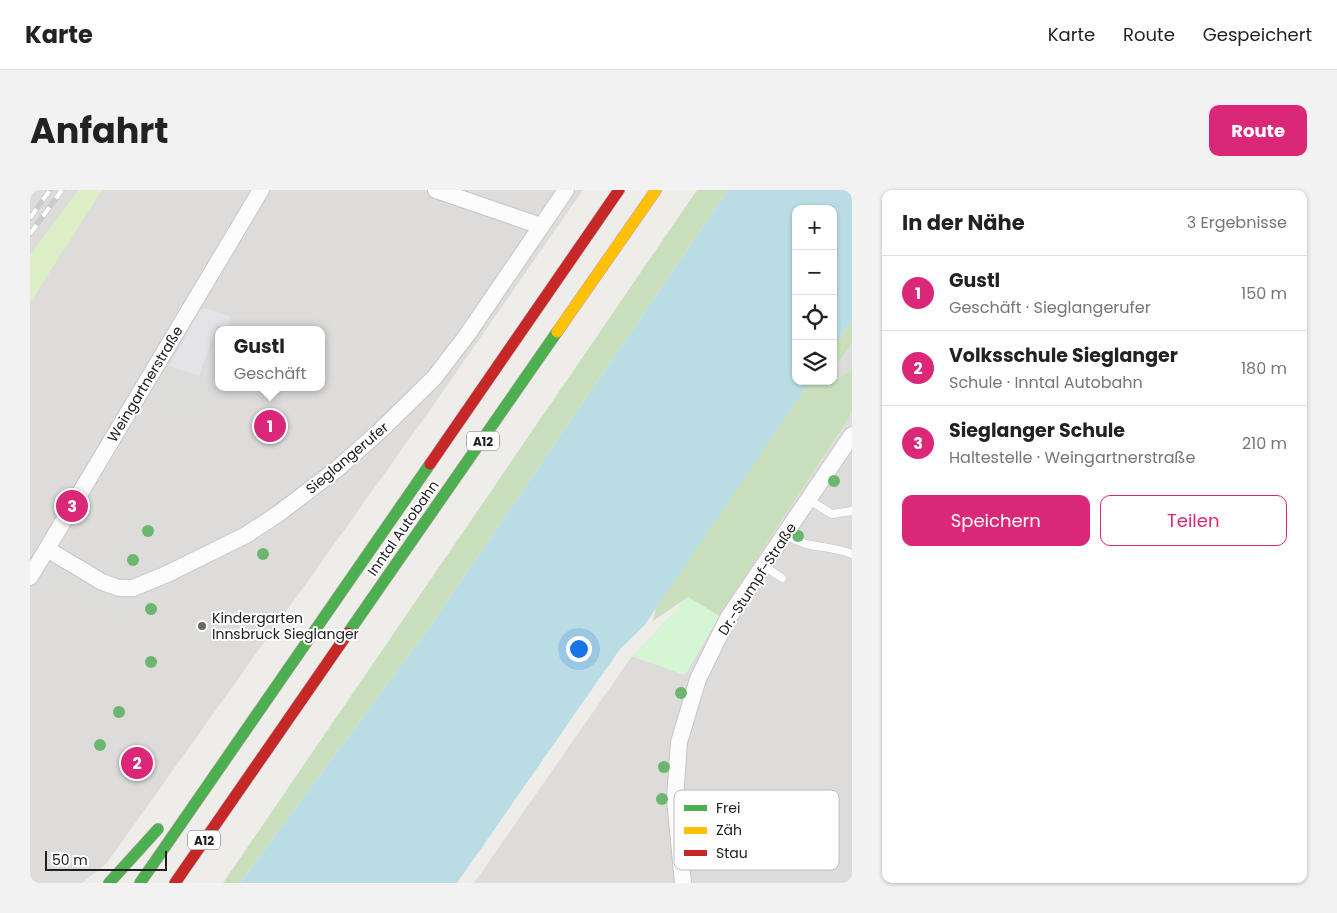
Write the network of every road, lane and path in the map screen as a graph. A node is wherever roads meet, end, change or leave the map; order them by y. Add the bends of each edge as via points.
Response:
1 (261, 190) edge
2 (436, 190) edge
3 (566, 190) edge
4 (619, 190) edge
5 (656, 190) edge
6 (542, 226) junction
7 (852, 435) edge
8 (809, 500) junction
9 (852, 511) edge
10 (785, 534) junction
11 (47, 549) junction
12 (852, 554) edge
13 (764, 566) junction
14 (32, 570) edge
15 (782, 578) dead end
16 (676, 790) edge
17 (202, 791) junction
18 (179, 807) dead end
19 (167, 818) dead end
20 (682, 870) edge
21 (109, 883) edge
22 (140, 883) edge
23 (175, 883) edge
24 (683, 883) edge

1 - 11 street, Weingartnerstraße
2 - 6 street
3 - 6 street, Sieglangerufer
4 - 17 highway, Inntal Autobahn / A12
5 - 23 highway, Inntal Autobahn / A12
6 - 11 street, Sieglangerufer via 467,335 408,406 337,469 258,528 133,588 101,585
7 - 8 street, Dr.-Stumpf-Straße
8 - 9 lane via 832,514
8 - 10 street, Dr.-Stumpf-Straße
10 - 12 lane via 799,543
10 - 13 street, Dr.-Stumpf-Straße
11 - 14 street, Weingartnerstraße
13 - 15 lane
13 - 16 street, Dr.-Stumpf-Straße via 728,618 698,679 679,742
17 - 18 highway
17 - 22 highway, Inntal Autobahn / A12
19 - 21 highway
20 - 24 street, Dr.-Stumpf-Straße

